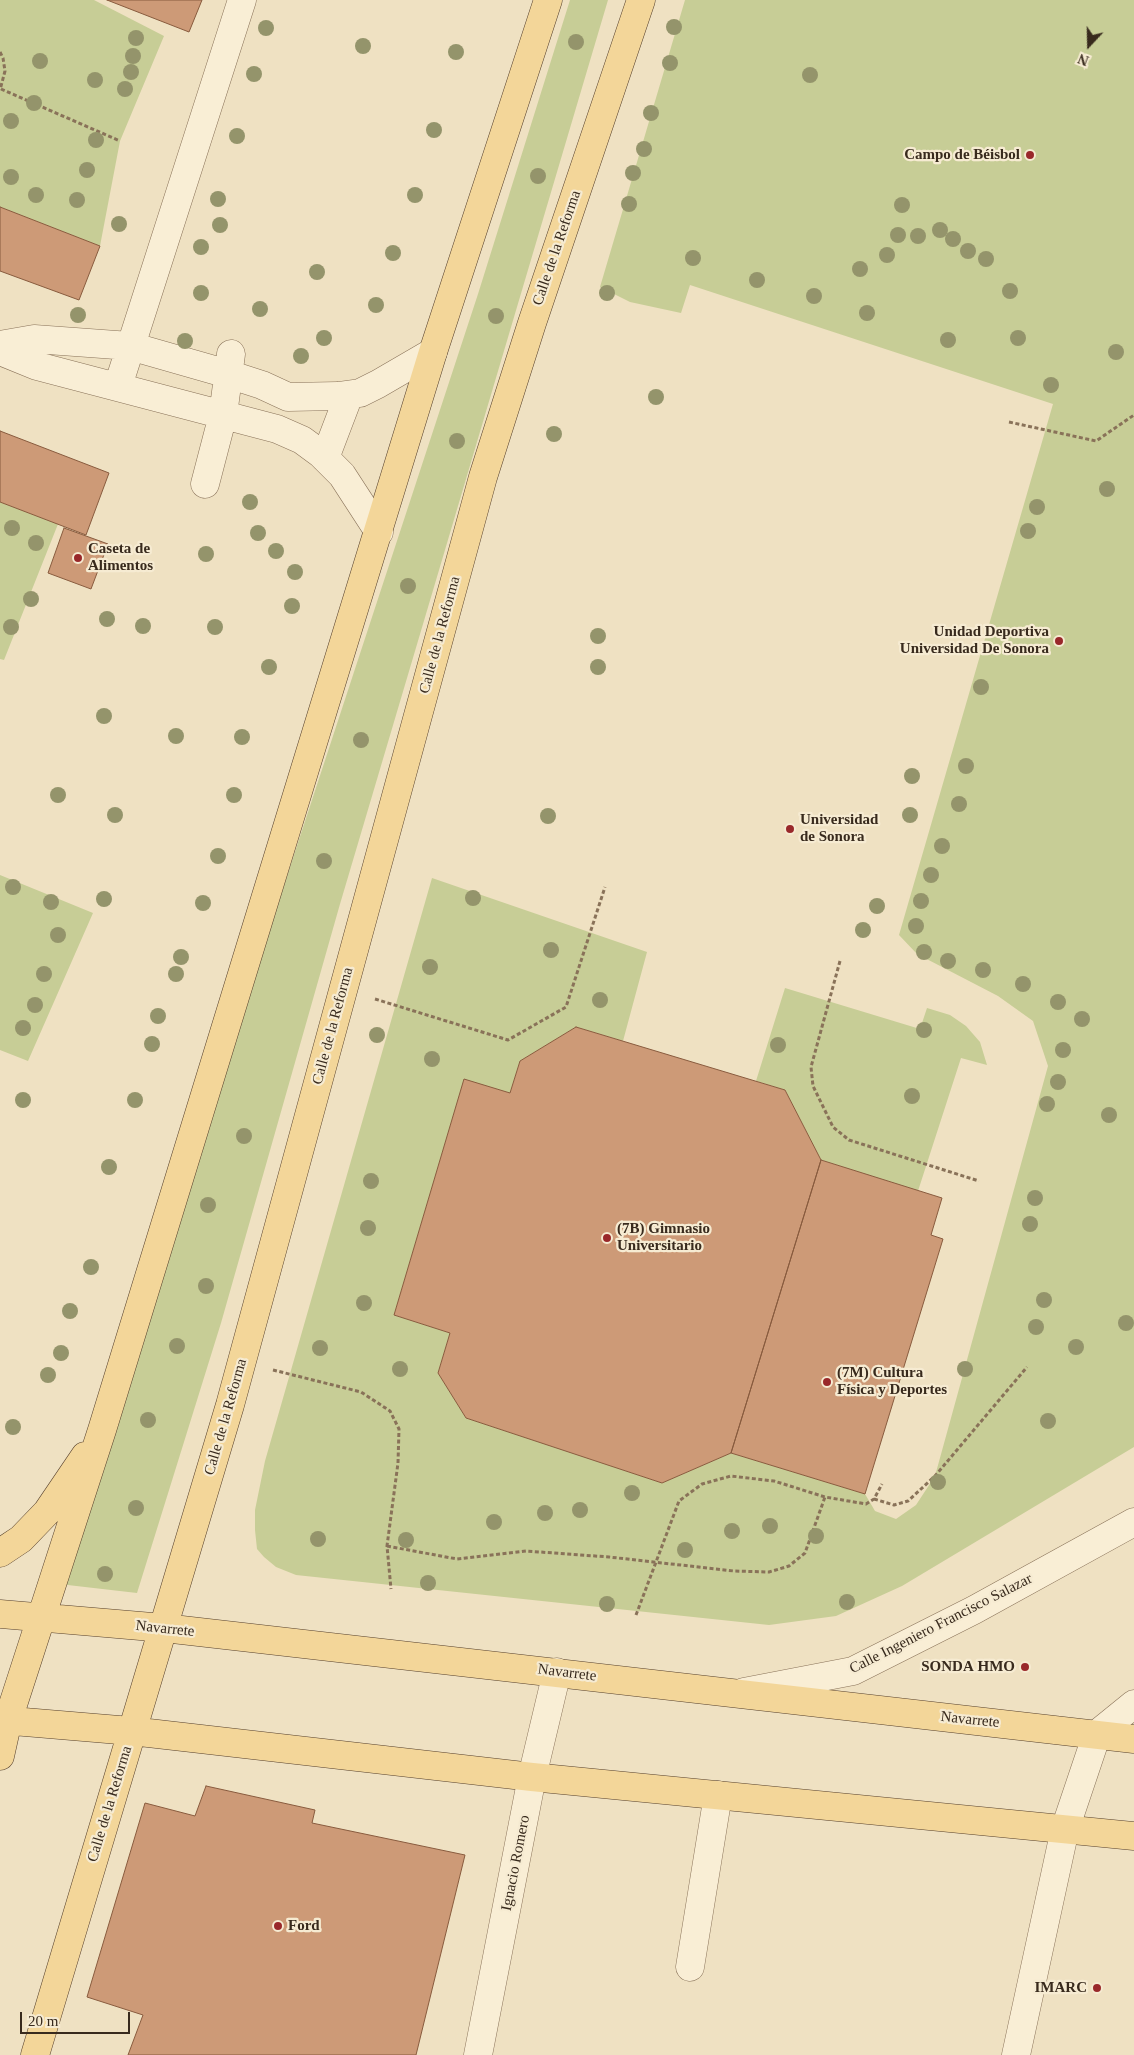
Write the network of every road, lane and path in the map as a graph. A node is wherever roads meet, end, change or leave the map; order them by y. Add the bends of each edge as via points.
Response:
1 (242, 0) edge
2 (548, 0) edge
3 (641, 0) edge
4 (0, 52) edge
5 (0, 90) edge
6 (120, 142) dead end
7 (0, 345) edge
8 (130, 346) junction
9 (0, 350) edge
10 (433, 352) junction
11 (229, 364) junction
12 (118, 386) junction
13 (349, 394) junction
14 (1134, 414) edge
15 (223, 415) junction
16 (1009, 422) dead end
17 (325, 458) junction
18 (205, 484) dead end
19 (379, 532) junction
20 (605, 887) dead end
21 (840, 961) dead end
22 (343, 990) junction
23 (979, 1181) dead end
24 (242, 1363) junction
25 (1027, 1367) dead end
26 (102, 1430) junction
27 (882, 1484) dead end
28 (825, 1497) junction
29 (874, 1499) junction
30 (1134, 1522) edge
31 (387, 1546) junction
32 (0, 1553) edge
33 (657, 1563) junction
34 (391, 1589) dead end
35 (0, 1614) edge
36 (636, 1615) dead end
37 (42, 1617) junction
38 (164, 1628) junction
39 (557, 1672) junction
40 (736, 1694) junction
41 (1134, 1704) edge
42 (4, 1720) edge
43 (131, 1730) junction
44 (1097, 1734) junction
45 (1134, 1739) edge
46 (0, 1756) edge
47 (532, 1777) junction
48 (718, 1795) junction
49 (1065, 1829) junction
50 (1134, 1836) edge
51 (690, 1967) dead end
52 (35, 2055) edge
53 (478, 2055) edge
54 (1016, 2055) edge

1 - 8 street
2 - 10 main road
3 - 22 main road, Calle de la Reforma via 482,477
4 - 5 path via 5,72
5 - 6 path
7 - 8 street via 34,339
8 - 11 street
8 - 12 street
9 - 12 street via 36,366
10 - 13 street via 378,384 360,393
10 - 19 main road
11 - 13 street via 288,397
11 - 15 street
12 - 15 street
13 - 17 street
14 - 16 path via 1096,441
15 - 17 street via 277,429 302,440
15 - 18 street
17 - 19 street via 342,475
19 - 26 main road
20 - 22 path via 566,1007 508,1040
21 - 23 path via 811,1067 813,1086 833,1127 849,1140
22 - 24 main road, Calle de la Reforma
24 - 31 path via 361,1392 390,1412 399,1429
24 - 38 main road, Calle de la Reforma
25 - 29 path via 935,1476 908,1501 894,1506
26 - 32 main road via 47,1512 20,1539
26 - 37 main road
27 - 29 path
28 - 29 path via 866,1504
28 - 33 path via 805,1553 788,1566 769,1572
28 - 33 path via 774,1481 732,1476 702,1484 679,1501
30 - 40 street, Calle Ingeniero Francisco Salazar via 974,1610 853,1671
31 - 33 path via 457,1559 526,1551
31 - 34 path
33 - 36 path
35 - 37 main road, Navarrete
37 - 38 main road, Navarrete
37 - 42 main road
38 - 39 main road, Navarrete
38 - 43 main road, Calle de la Reforma
39 - 40 main road, Navarrete
39 - 47 street, Ignacio Romero
40 - 44 main road, Navarrete
41 - 44 street
42 - 43 main road
42 - 46 main road
43 - 47 main road
43 - 52 main road, Calle de la Reforma
44 - 45 main road, Navarrete
44 - 49 street
47 - 48 main road
47 - 53 street, Ignacio Romero
48 - 49 main road
48 - 51 street
49 - 50 main road
49 - 54 street

